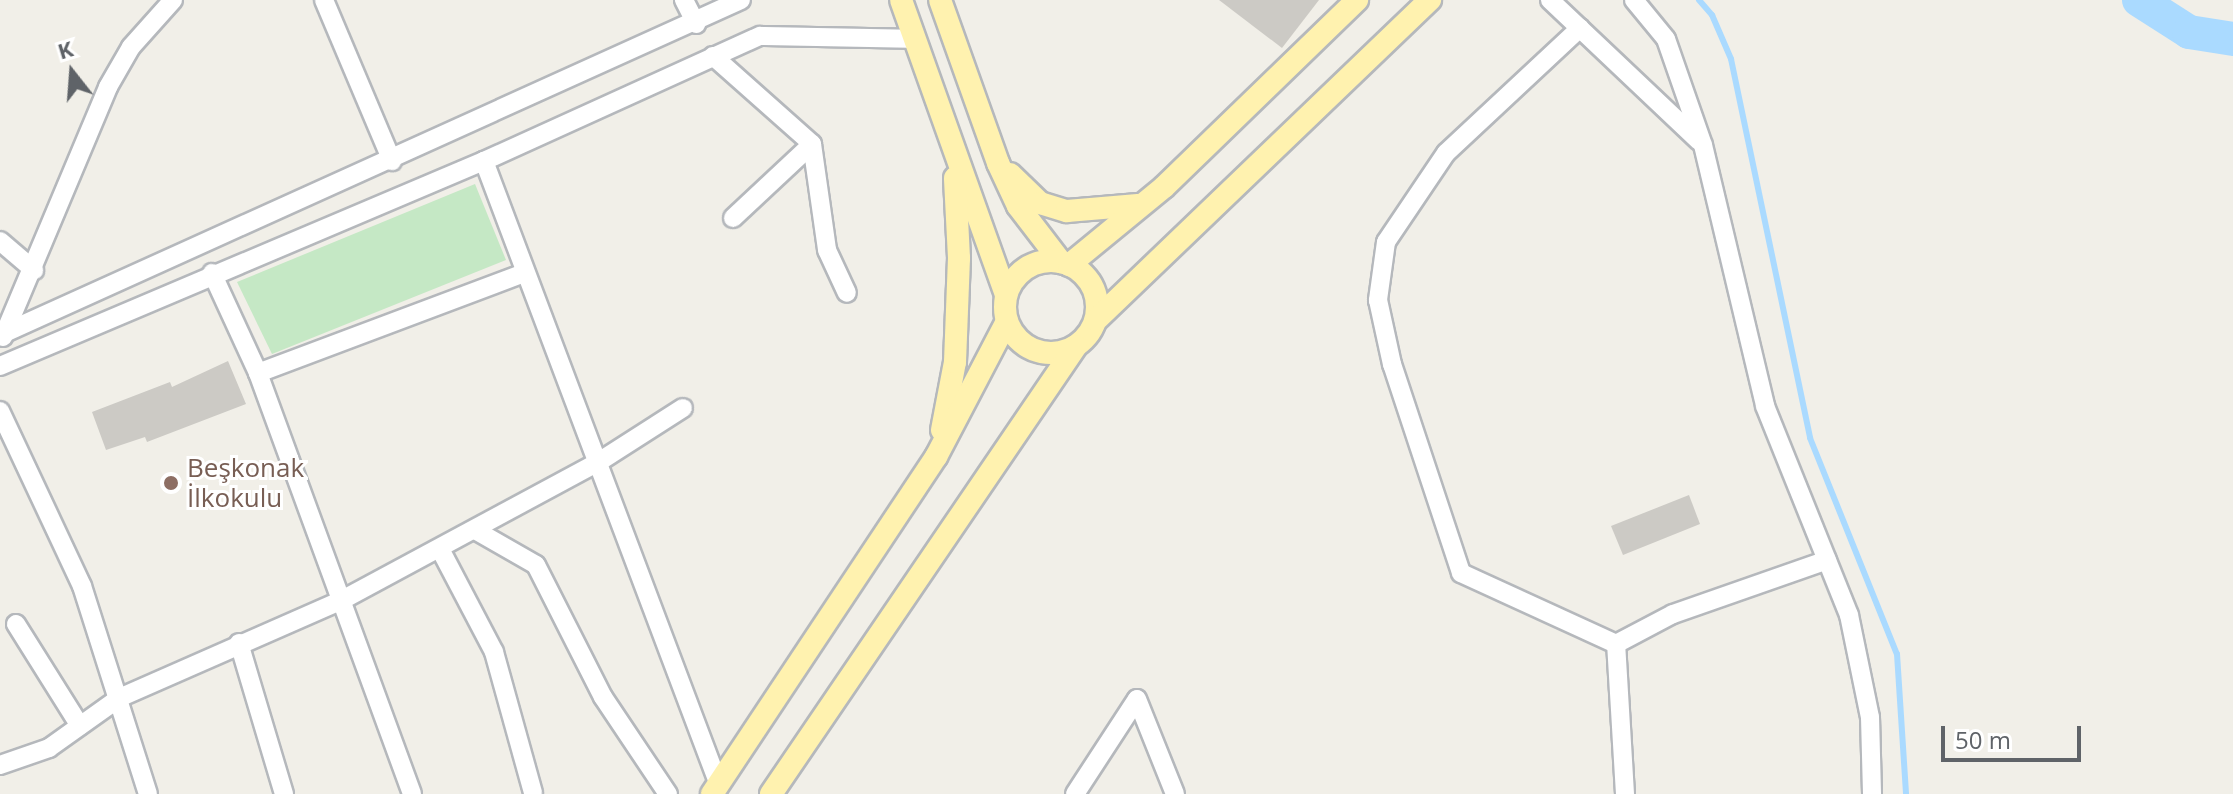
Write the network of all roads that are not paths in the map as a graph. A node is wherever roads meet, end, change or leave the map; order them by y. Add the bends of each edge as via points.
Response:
1 (173, 0) edge
2 (324, 0) edge
3 (684, 0) edge
4 (741, 0) edge
5 (901, 0) edge
6 (940, 0) edge
7 (1357, 0) edge
8 (1430, 0) edge
9 (1550, 0) edge
10 (1634, 0) edge
11 (696, 24) junction
12 (1580, 28) junction
13 (913, 39) junction
14 (713, 56) junction
15 (812, 144) junction
16 (1703, 145) junction
17 (953, 153) junction
18 (392, 161) junction
19 (484, 161) junction
20 (998, 163) junction
21 (1139, 204) junction
22 (733, 218) dead end
23 (0, 241) edge
24 (1065, 263) junction
25 (34, 270) junction
26 (212, 273) junction
27 (524, 273) junction
28 (847, 293) dead end
29 (1006, 295) junction
30 (1096, 320) junction
31 (1007, 321) junction
32 (2, 337) edge
33 (1076, 346) junction
34 (0, 366) edge
35 (258, 373) junction
36 (683, 408) dead end
37 (0, 411) edge
38 (936, 457) junction
39 (597, 463) junction
40 (475, 530) junction
41 (440, 549) junction
42 (1827, 560) junction
43 (344, 599) junction
44 (16, 624) dead end
45 (239, 643) junction
46 (1616, 644) junction
47 (119, 698) junction
48 (80, 726) junction
49 (0, 765) edge
50 (716, 789) edge
51 (533, 793) edge
52 (148, 794) edge
53 (284, 794) edge
54 (412, 794) edge
55 (668, 794) edge
56 (771, 794) edge
57 (1075, 794) edge
58 (1175, 794) edge
59 (1625, 794) edge
60 (1872, 794) edge

1 - 25 street via 131,47 108,87
2 - 18 street
3 - 11 street
4 - 11 street
5 - 13 main road
6 - 20 main road
7 - 21 main road
8 - 30 main road
9 - 12 street
10 - 16 street via 1666,39
11 - 18 street
12 - 16 street
12 - 46 street via 1446,153 1386,242 1378,300 1392,364 1461,573
13 - 14 street via 760,36
13 - 17 main road
14 - 15 street
14 - 19 street
15 - 22 street
15 - 28 street via 827,250
16 - 42 street via 1765,406
17 - 29 main road
17 - 38 main road via 959,258 955,362
18 - 32 street
19 - 26 street
19 - 27 street
20 - 21 main road via 1040,203 1067,211
20 - 24 main road via 1018,206
21 - 24 main road
23 - 25 street
24 - 29 main road via 1034,264 1021,271
24 - 30 main road via 1094,290
25 - 32 street
26 - 34 street
26 - 35 street
27 - 35 street
27 - 39 street
29 - 31 main road
30 - 33 main road
31 - 33 main road via 1023,344 1035,350 1049,353
31 - 38 main road
33 - 56 main road
35 - 43 street
36 - 39 street
37 - 47 street via 82,586
38 - 50 main road
39 - 40 street
39 - 50 street
40 - 41 street
40 - 55 street via 536,565 603,697
41 - 43 street
41 - 51 street via 494,652
42 - 46 street via 1673,614
42 - 60 street via 1849,615 1870,717
43 - 45 street
43 - 54 street
44 - 48 street
45 - 47 street
45 - 53 street
46 - 59 street
47 - 48 street
47 - 52 street
48 - 49 street via 49,748
57 - 58 street via 1137,699

